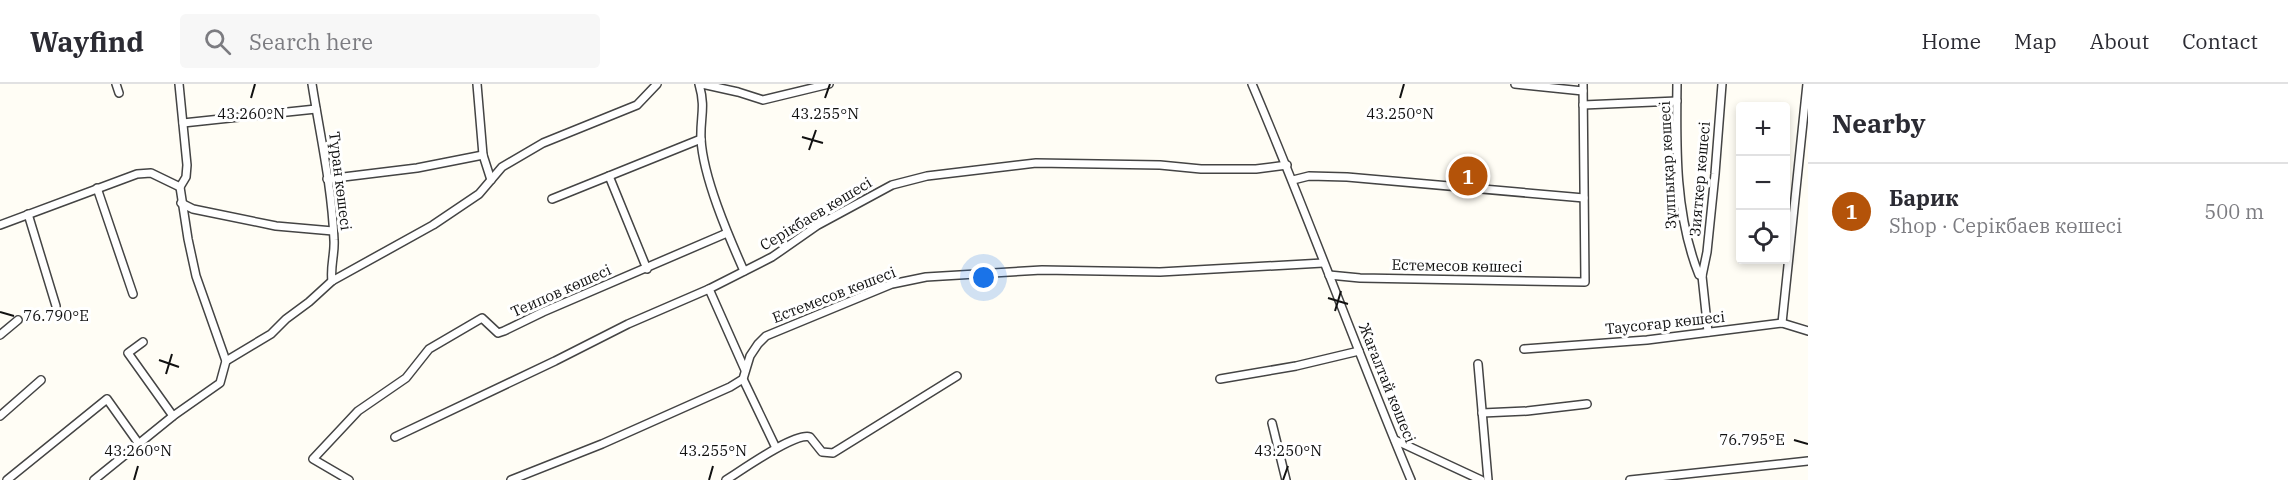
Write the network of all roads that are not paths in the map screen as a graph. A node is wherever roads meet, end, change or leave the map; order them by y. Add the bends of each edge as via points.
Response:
1 (116, 84) edge
2 (179, 84) edge
3 (312, 84) edge
4 (477, 84) edge
5 (657, 84) edge
6 (700, 84) edge
7 (830, 84) edge
8 (1252, 84) edge
9 (1515, 84) edge
10 (1677, 84) edge
11 (1722, 84) edge
12 (1807, 84) edge
13 (1583, 88) edge
14 (119, 93) dead end
15 (1677, 101) junction
16 (1583, 105) junction
17 (316, 109) junction
18 (183, 123) junction
19 (701, 139) junction
20 (483, 155) junction
21 (1287, 165) junction
22 (609, 176) junction
23 (327, 179) junction
24 (491, 180) junction
25 (1293, 180) junction
26 (180, 187) junction
27 (98, 188) junction
28 (1584, 198) junction
29 (552, 199) dead end
30 (181, 203) junction
31 (28, 214) junction
32 (0, 225) edge
33 (333, 231) junction
34 (727, 233) junction
35 (1323, 263) junction
36 (646, 268) junction
37 (744, 271) junction
38 (1329, 275) junction
39 (1702, 276) junction
40 (332, 281) junction
41 (709, 289) junction
42 (133, 294) dead end
43 (56, 306) dead end
44 (18, 320) dead end
45 (1782, 323) junction
46 (1708, 332) junction
47 (1808, 333) edge
48 (0, 335) edge
49 (143, 342) dead end
50 (1524, 349) dead end
51 (1359, 351) junction
52 (226, 361) junction
53 (1478, 364) dead end
54 (745, 370) junction
55 (957, 376) dead end
56 (742, 379) junction
57 (1220, 379) dead end
58 (41, 380) dead end
59 (1587, 404) dead end
60 (1482, 413) junction
61 (0, 416) edge
62 (173, 416) junction
63 (1272, 423) dead end
64 (395, 437) dead end
65 (1395, 440) junction
66 (139, 444) junction
67 (776, 448) junction
68 (1808, 461) edge
69 (1690, 477) edge
70 (7, 480) edge
71 (94, 480) edge
72 (349, 480) edge
73 (511, 480) edge
74 (726, 480) edge
75 (1286, 480) edge
76 (1411, 480) edge
77 (1480, 480) edge
78 (1488, 480) edge
79 (1630, 480) edge

1 - 14 street
2 - 18 street
3 - 17 street, Тұран көшесі
4 - 20 street
5 - 24 street via 637,105 543,142 502,167
6 - 7 street via 763,100
6 - 19 street via 704,101
8 - 21 street
9 - 13 street
10 - 15 street, Зұлпықар көшесі
11 - 39 street, Зияткер көшесі
12 - 45 street
13 - 16 street
15 - 16 street
15 - 39 street, Зұлпықар көшесі via 1685,234
16 - 28 street
17 - 18 street
17 - 23 street, Тұран көшесі
18 - 26 street via 187,165
19 - 22 street
19 - 34 street
20 - 23 street
20 - 24 street
21 - 25 street, Жағалтай көшесі
21 - 37 street, Серікбаев көшесі via 1201,170 1160,165 1036,163 927,176 892,185
22 - 29 street
22 - 36 street
23 - 33 street, Тұран көшесі
24 - 40 street via 479,194 433,225
25 - 28 street via 1309,176 1347,177
25 - 35 street, Жағалтай көшесі
26 - 27 street via 145,173
26 - 30 street
27 - 31 street
27 - 42 street
28 - 38 street, Естемесов көшесі via 1585,282
30 - 33 street via 193,209 276,226
30 - 52 street via 196,276
31 - 32 street
31 - 43 street
33 - 40 street, Тұран көшесі
34 - 36 street, Теипов көшесі
34 - 37 street
35 - 38 street, Жағалтай көшесі
35 - 54 street, Естемесов көшесі via 1160,272 1042,270 926,277 892,284 766,336 750,356
36 - 72 street, Теипов көшесі via 498,333 482,318 429,349 406,378 358,411 313,459
37 - 41 street, Серікбаев көшесі
38 - 51 street, Жағалтай көшесі
39 - 46 street
40 - 52 street via 271,334
41 - 54 street
41 - 64 street, Серікбаев көшесі
44 - 48 street
45 - 46 street, Тауcоғар көшесі
45 - 47 street, Тауcоғар көшесі
46 - 50 street, Тауcоғар көшесі
49 - 62 street via 128,353
51 - 57 street
51 - 65 street, Жағалтай көшесі
52 - 62 street via 220,383
53 - 60 street
54 - 56 street, Естемесов көшесі
55 - 67 street via 833,453 822,452 807,436
56 - 67 street
56 - 73 street via 602,444
58 - 61 street
59 - 60 street
60 - 78 street
62 - 66 street
63 - 75 street
65 - 76 street, Жағалтай көшесі
65 - 77 street
66 - 70 street via 107,399
66 - 71 street
67 - 74 street
68 - 69 street
69 - 79 street

